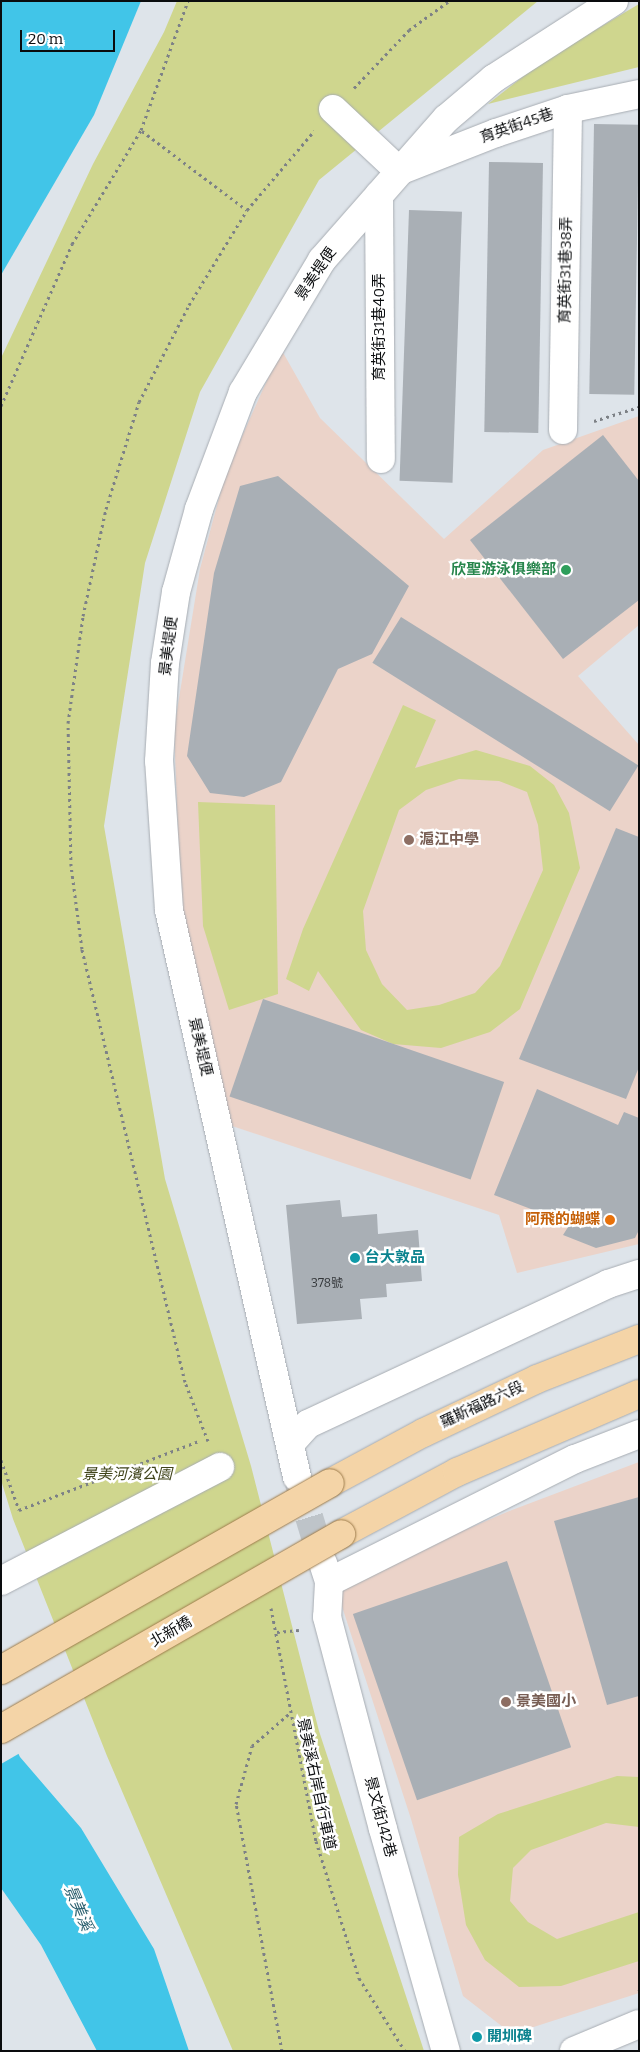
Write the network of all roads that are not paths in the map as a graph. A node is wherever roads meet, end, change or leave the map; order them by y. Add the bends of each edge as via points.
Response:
1 (614, 1) edge
2 (639, 94) edge
3 (333, 109) dead end
4 (568, 109) junction
5 (399, 171) junction
6 (379, 195) junction
7 (563, 430) road end
8 (381, 459) dead end
9 (639, 1274) edge
10 (639, 1339) edge
11 (639, 1394) edge
12 (639, 1434) edge
13 (290, 1444) junction
14 (220, 1467) dead end
15 (297, 1477) tunnel mouth
16 (1, 1581) edge
17 (1, 1670) edge
18 (1, 1729) edge
19 (639, 2024) edge
20 (446, 2051) edge
21 (574, 2051) edge

1 - 5 street, 景美堤便 via 493,79 446,119
2 - 4 street, 育英街45巷
3 - 5 street
4 - 5 street, 育英街45巷 via 496,132
4 - 7 street, 育英街31巷38弄
5 - 6 street, 景美堤便
6 - 8 street, 育英街31巷40弄
6 - 13 street, 景美堤便 via 322,260 243,392 196,519 176,592 165,663 159,761 169,910
9 - 13 street via 599,1288 308,1424
10 - 17 main road, 羅斯福路六段, bridge via 528,1383 423,1433
11 - 18 main road, 北新橋, bridge via 457,1472 341,1534
12 - 20 street, 景文街142巷 via 576,1459 326,1572 327,1617
13 - 15 street, 景美堤便
14 - 16 street
19 - 21 street

